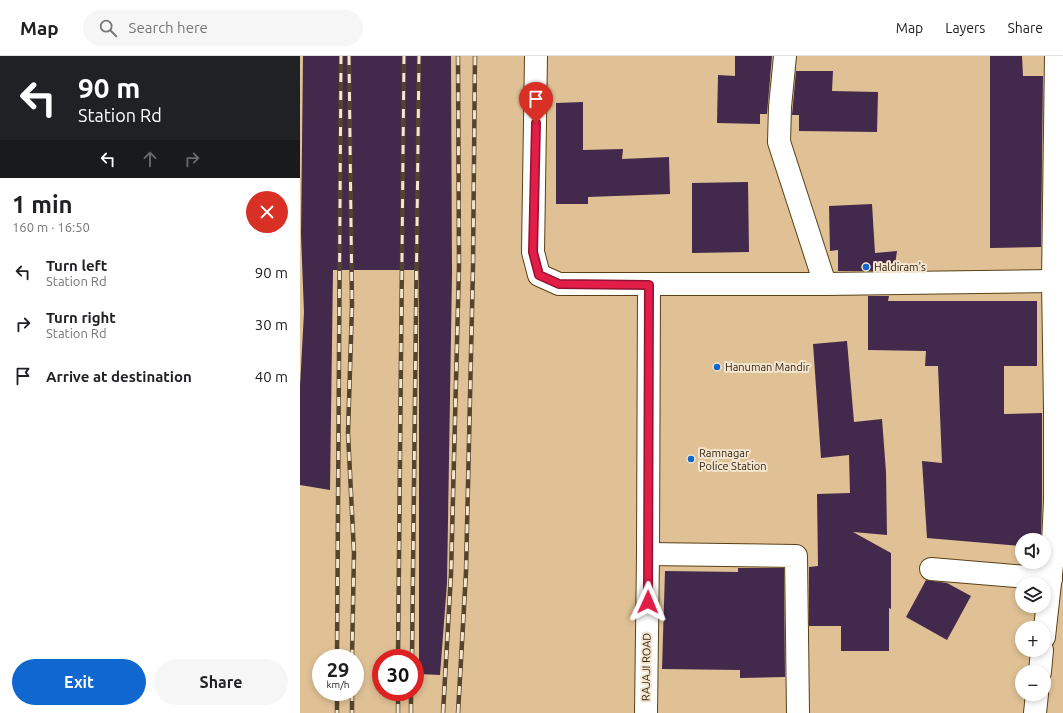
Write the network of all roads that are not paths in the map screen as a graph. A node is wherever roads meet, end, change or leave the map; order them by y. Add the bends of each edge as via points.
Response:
1 (536, 56) edge
2 (785, 56) edge
3 (1056, 56) edge
4 (1058, 218) edge
5 (1053, 281) junction
6 (825, 284) junction
7 (649, 285) junction
8 (1059, 410) edge
9 (1059, 500) edge
10 (648, 554) junction
11 (931, 570) dead end
12 (1055, 570) edge
13 (1046, 621) edge
14 (1036, 701) edge
15 (646, 713) edge
16 (798, 713) edge
17 (1035, 713) edge

1 - 7 street via 533,252 539,275 559,284
2 - 6 street via 779,142
3 - 4 street
4 - 5 street
5 - 6 street
5 - 8 street
6 - 7 street
7 - 10 street, RAJAJI ROAD
8 - 9 street
9 - 12 street
10 - 15 street, RAJAJI ROAD
10 - 16 street via 796,556
11 - 12 street via 971,580
12 - 13 street
14 - 17 street

